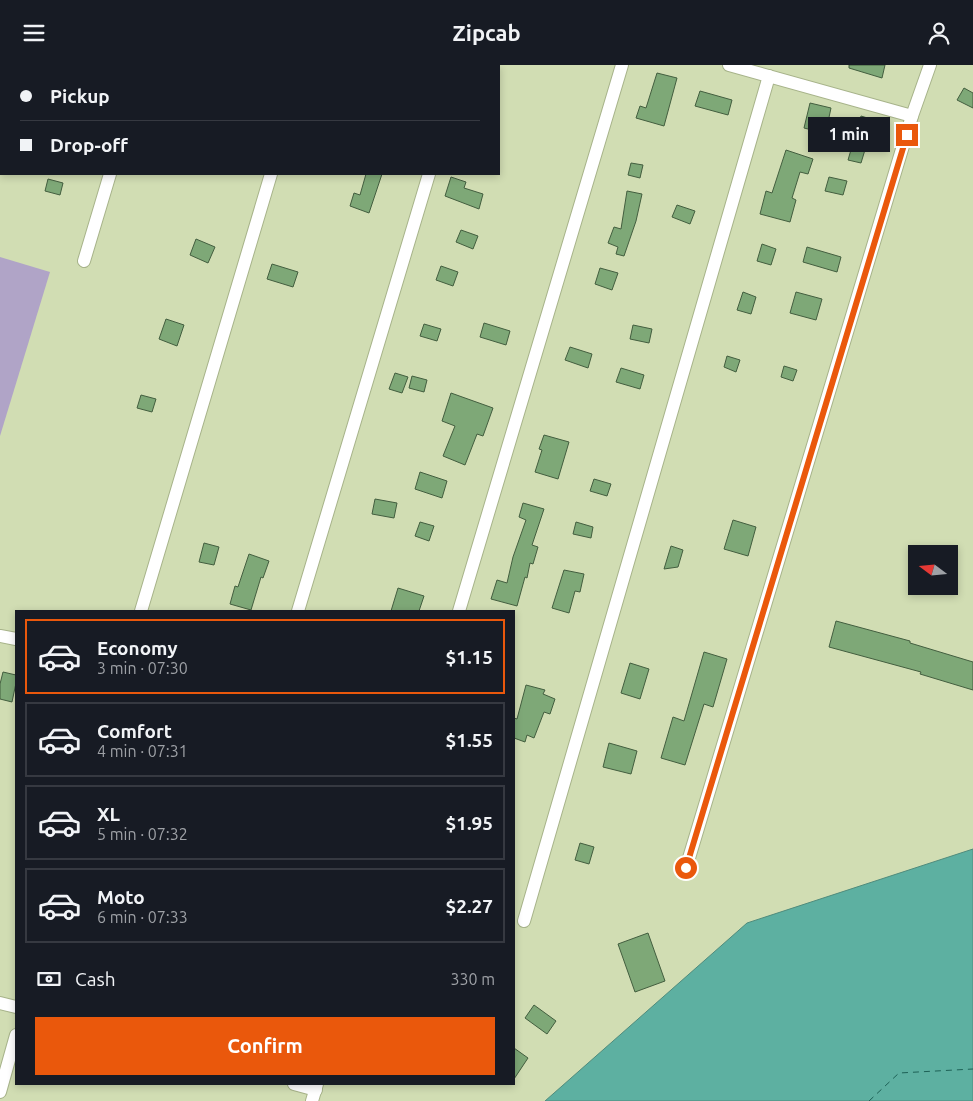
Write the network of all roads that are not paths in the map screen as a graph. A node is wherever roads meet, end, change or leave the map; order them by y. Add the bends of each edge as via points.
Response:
1 (622, 65) edge
2 (729, 65) edge
3 (930, 65) edge
4 (769, 77) junction
5 (912, 116) junction
6 (110, 175) edge
7 (271, 175) edge
8 (429, 175) edge
9 (84, 261) dead end
10 (141, 610) edge
11 (298, 610) edge
12 (459, 610) edge
13 (0, 636) edge
14 (15, 639) edge
15 (686, 868) dead end
16 (524, 921) dead end
17 (0, 1003) edge
18 (15, 1007) edge
19 (15, 1039) edge
20 (297, 1085) edge
21 (315, 1091) edge
22 (0, 1092) edge

1 - 12 street
2 - 4 street
3 - 5 street
4 - 5 street
4 - 16 street
5 - 15 street
6 - 9 street
7 - 10 street
8 - 11 street
13 - 14 street
17 - 18 street
19 - 22 street
20 - 21 street

